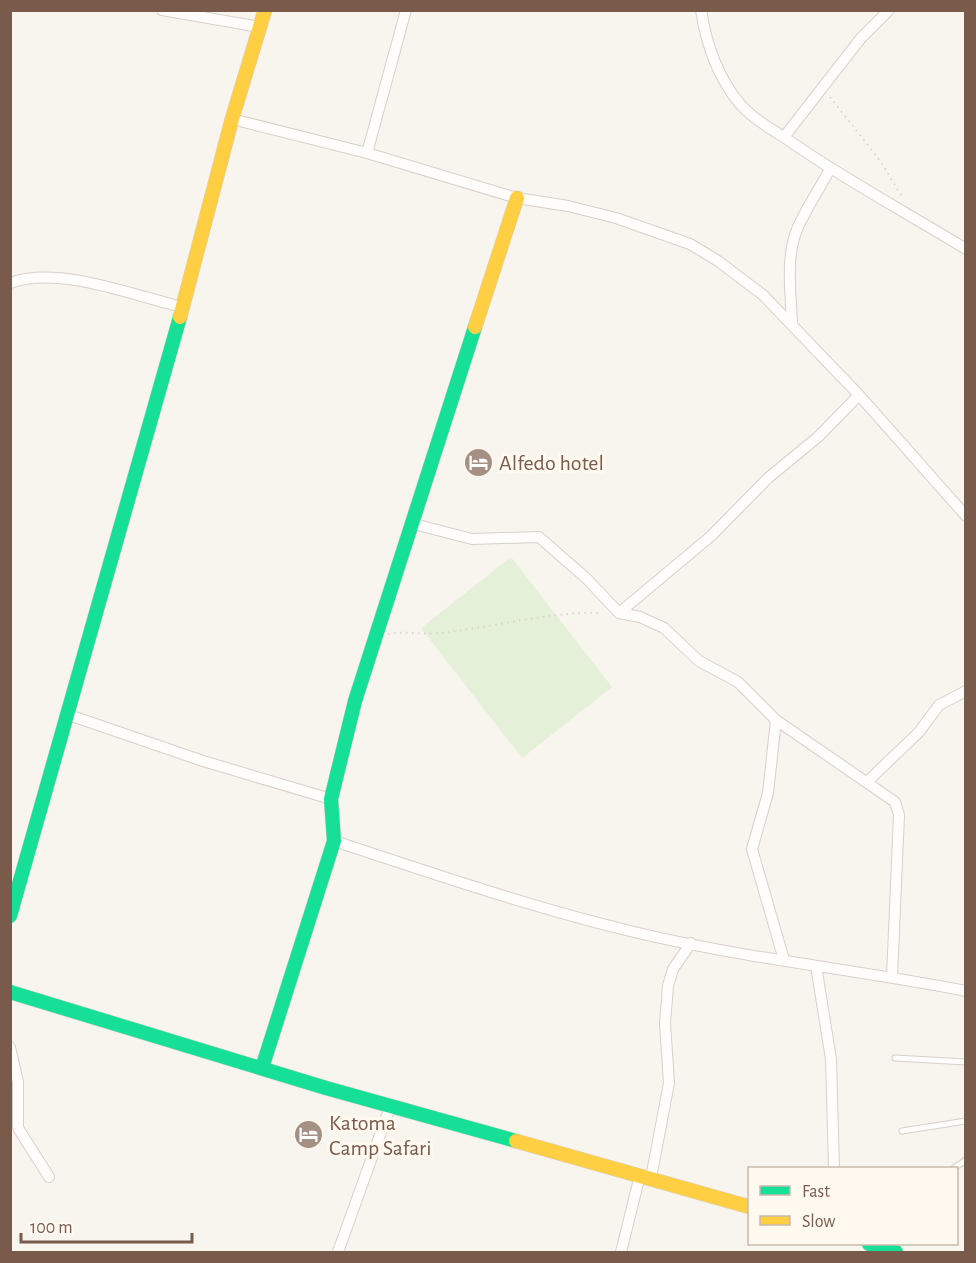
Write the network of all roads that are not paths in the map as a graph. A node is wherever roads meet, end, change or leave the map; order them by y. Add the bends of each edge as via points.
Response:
1 (162, 10) edge
2 (265, 10) edge
3 (406, 10) edge
4 (701, 10) edge
5 (889, 10) edge
6 (260, 27) junction
7 (232, 119) junction
8 (784, 137) junction
9 (367, 153) junction
10 (830, 169) junction
11 (517, 198) junction
12 (966, 249) edge
13 (10, 283) edge
14 (183, 307) junction
15 (792, 325) junction
16 (859, 395) junction
17 (966, 516) edge
18 (414, 524) junction
19 (620, 613) junction
20 (966, 691) edge
21 (69, 715) junction
22 (776, 720) junction
23 (868, 781) junction
24 (331, 799) junction
25 (334, 841) junction
26 (10, 916) edge
27 (691, 943) junction
28 (784, 960) junction
29 (816, 966) junction
30 (892, 977) junction
31 (966, 991) edge
32 (10, 992) edge
33 (10, 1047) edge
34 (895, 1058) dead end
35 (966, 1062) edge
36 (262, 1068) junction
37 (390, 1107) junction
38 (966, 1121) edge
39 (902, 1131) dead end
40 (834, 1167) edge
41 (50, 1176) dead end
42 (645, 1177) junction
43 (748, 1206) edge
44 (872, 1245) edge
45 (338, 1252) edge
46 (621, 1252) edge
47 (896, 1252) edge

1 - 6 street
2 - 6 street
3 - 9 street
4 - 8 street via 705,34 729,89 755,118
5 - 8 street via 861,38
6 - 7 street
7 - 9 street
7 - 14 street
8 - 10 street
9 - 11 street
10 - 12 street
10 - 15 street via 794,240
11 - 15 street via 616,218 690,244 763,295
11 - 18 street
13 - 14 street via 51,277
14 - 21 street
15 - 16 street
16 - 17 street
16 - 19 street via 711,536
18 - 19 street via 472,539 539,537
18 - 24 street via 355,701
19 - 22 street via 664,628 699,661 738,682
20 - 23 street via 939,705 919,732
21 - 24 street
21 - 26 street
22 - 23 street
22 - 28 street via 768,793 752,849
23 - 30 street via 890,797 899,810
24 - 25 street
25 - 27 street via 538,906 631,932
25 - 36 street
27 - 28 street
27 - 42 street via 673,969 668,986 665,1023 669,1083
28 - 29 street
29 - 30 street
29 - 40 street via 831,1059
30 - 31 street
32 - 36 street
33 - 41 street via 16,1064 18,1128
34 - 35 lane
36 - 37 street
37 - 42 street
37 - 45 street
38 - 39 lane
42 - 43 street
42 - 46 street
44 - 47 street

